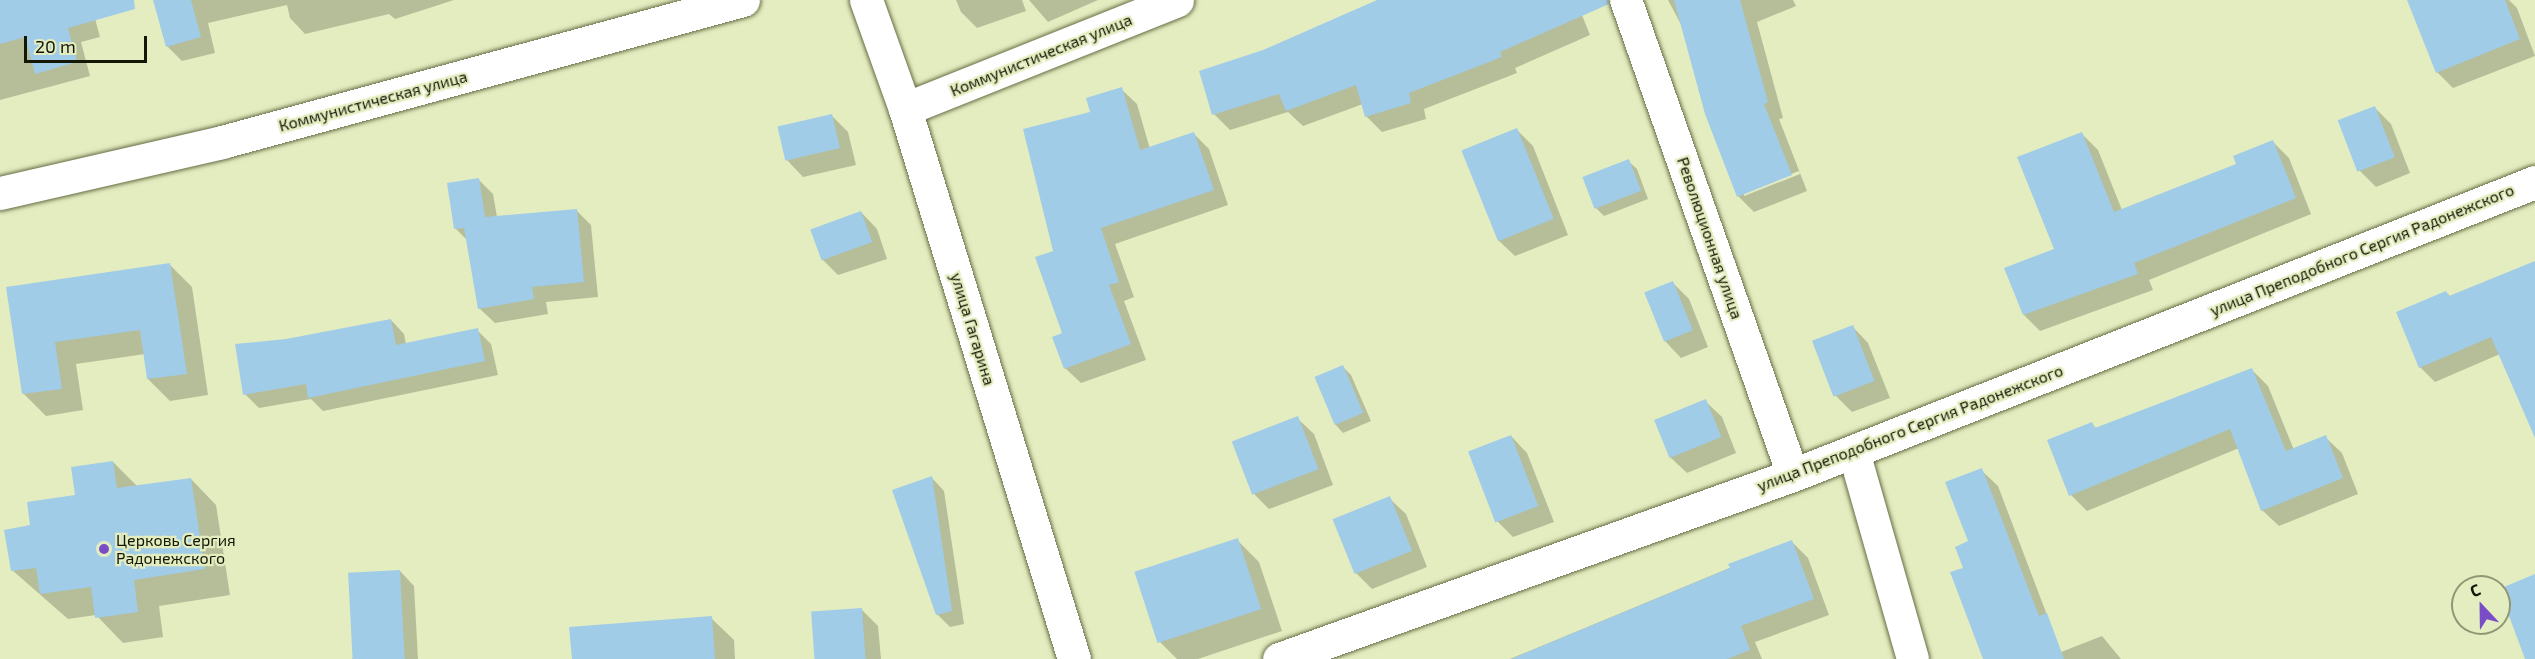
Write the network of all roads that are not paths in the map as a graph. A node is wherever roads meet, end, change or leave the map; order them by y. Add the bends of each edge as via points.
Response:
1 (743, 0) edge
2 (866, 0) edge
3 (1177, 0) edge
4 (1626, 0) edge
5 (905, 109) junction
6 (2535, 182) edge
7 (0, 193) edge
8 (1854, 452) junction
9 (1793, 475) junction
10 (1074, 659) edge
11 (1279, 659) edge
12 (1913, 659) edge

1 - 7 street, Коммунистическая улица via 222,142
2 - 5 street, улица Гагарина
3 - 5 street, Коммунистическая улица
4 - 9 street, Революционная улица
5 - 10 street, улица Гагарина
6 - 8 street, улица Преподобного Сергия Радонежского
8 - 9 street, улица Преподобного Сергия Радонежского
8 - 12 street
9 - 11 street, улица Преподобного Сергия Радонежского

